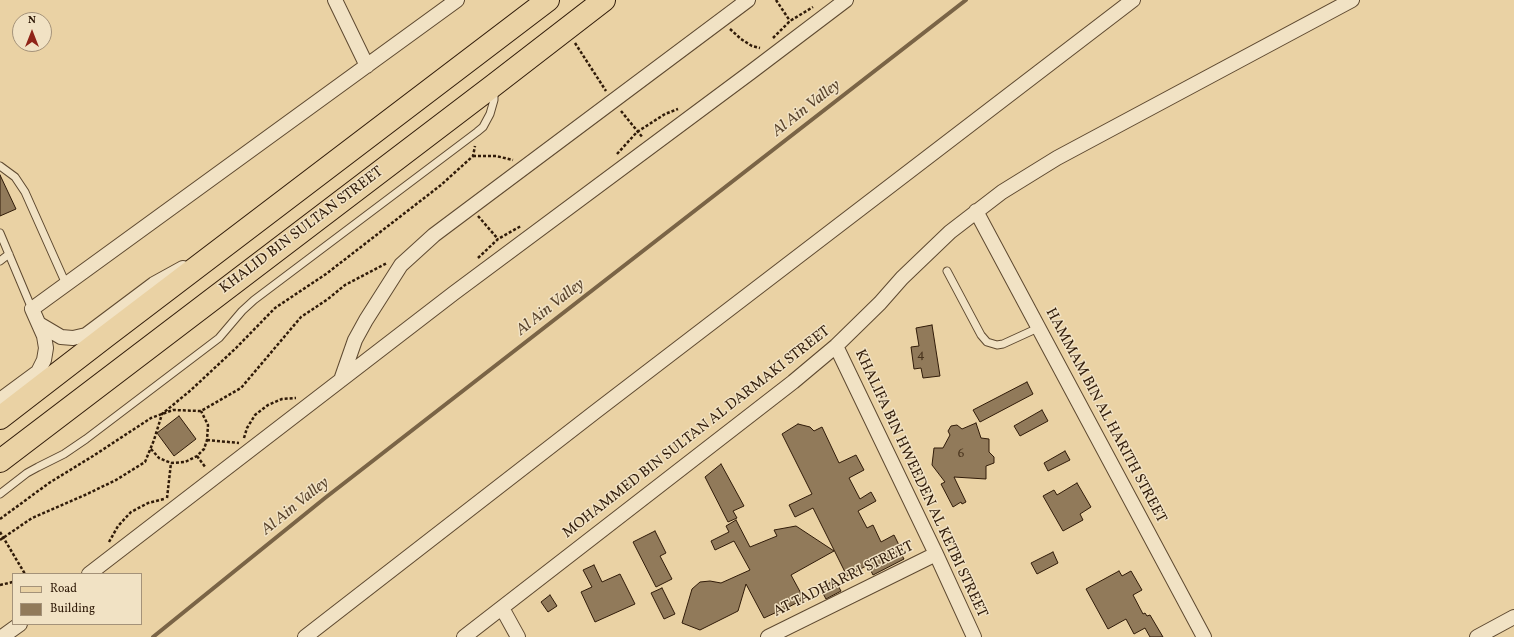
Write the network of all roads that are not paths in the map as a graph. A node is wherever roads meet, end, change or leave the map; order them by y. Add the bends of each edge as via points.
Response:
1 (336, 0) edge
2 (457, 0) edge
3 (548, 0) edge
4 (604, 0) edge
5 (748, 0) edge
6 (846, 0) edge
7 (1133, 0) edge
8 (1352, 0) edge
9 (367, 66) junction
10 (494, 85) junction
11 (0, 166) edge
12 (976, 211) junction
13 (0, 233) edge
14 (9, 254) junction
15 (208, 260) junction
16 (0, 261) edge
17 (947, 271) dead end
18 (66, 284) junction
19 (32, 309) junction
20 (39, 324) junction
21 (1038, 328) junction
22 (836, 346) junction
23 (341, 380) junction
24 (0, 400) edge
25 (0, 418) edge
26 (0, 461) edge
27 (0, 494) edge
28 (936, 554) junction
29 (90, 573) edge
30 (502, 608) junction
31 (1514, 617) edge
32 (19, 625) edge
33 (2, 637) edge
34 (305, 637) edge
35 (464, 637) edge
36 (518, 637) edge
37 (768, 637) edge
38 (974, 637) edge
39 (1204, 637) edge
40 (1477, 637) edge

1 - 9 street
2 - 9 street
3 - 15 main road
4 - 10 main road, KHALID BIN SULTAN STREET
5 - 23 street via 434,235 401,265 355,340
6 - 23 street
7 - 34 street
8 - 12 street, MOHAMMED BIN SULTAN AL DARMAKI STREET via 1057,158
9 - 18 street
10 - 26 main road, KHALID BIN SULTAN STREET
10 - 27 lane via 494,100 490,114 477,132 254,300 219,338 86,439 64,454 27,473
11 - 18 lane via 15,177 25,192
12 - 21 street, HAMMAM BIN AL HARITH STREET
12 - 22 street, MOHAMMED BIN SULTAN AL DARMAKI STREET via 902,278
13 - 14 lane
14 - 16 lane
14 - 19 lane
15 - 20 street via 166,276 86,335 61,337
15 - 25 main road
17 - 21 lane via 981,336 987,342 1003,344
18 - 19 street
19 - 20 street
20 - 24 street via 46,348 38,372
21 - 39 street, HAMMAM BIN AL HARITH STREET
22 - 28 street, KHALIFA BIN HWEEDEN AL KETBI STREET
22 - 30 street, MOHAMMED BIN SULTAN AL DARMAKI STREET
23 - 29 street
28 - 37 street, AT TADHARRI STREET
28 - 38 street, KHALIFA BIN HWEEDEN AL KETBI STREET
30 - 35 street, MOHAMMED BIN SULTAN AL DARMAKI STREET
30 - 36 street
31 - 40 street
32 - 33 street

